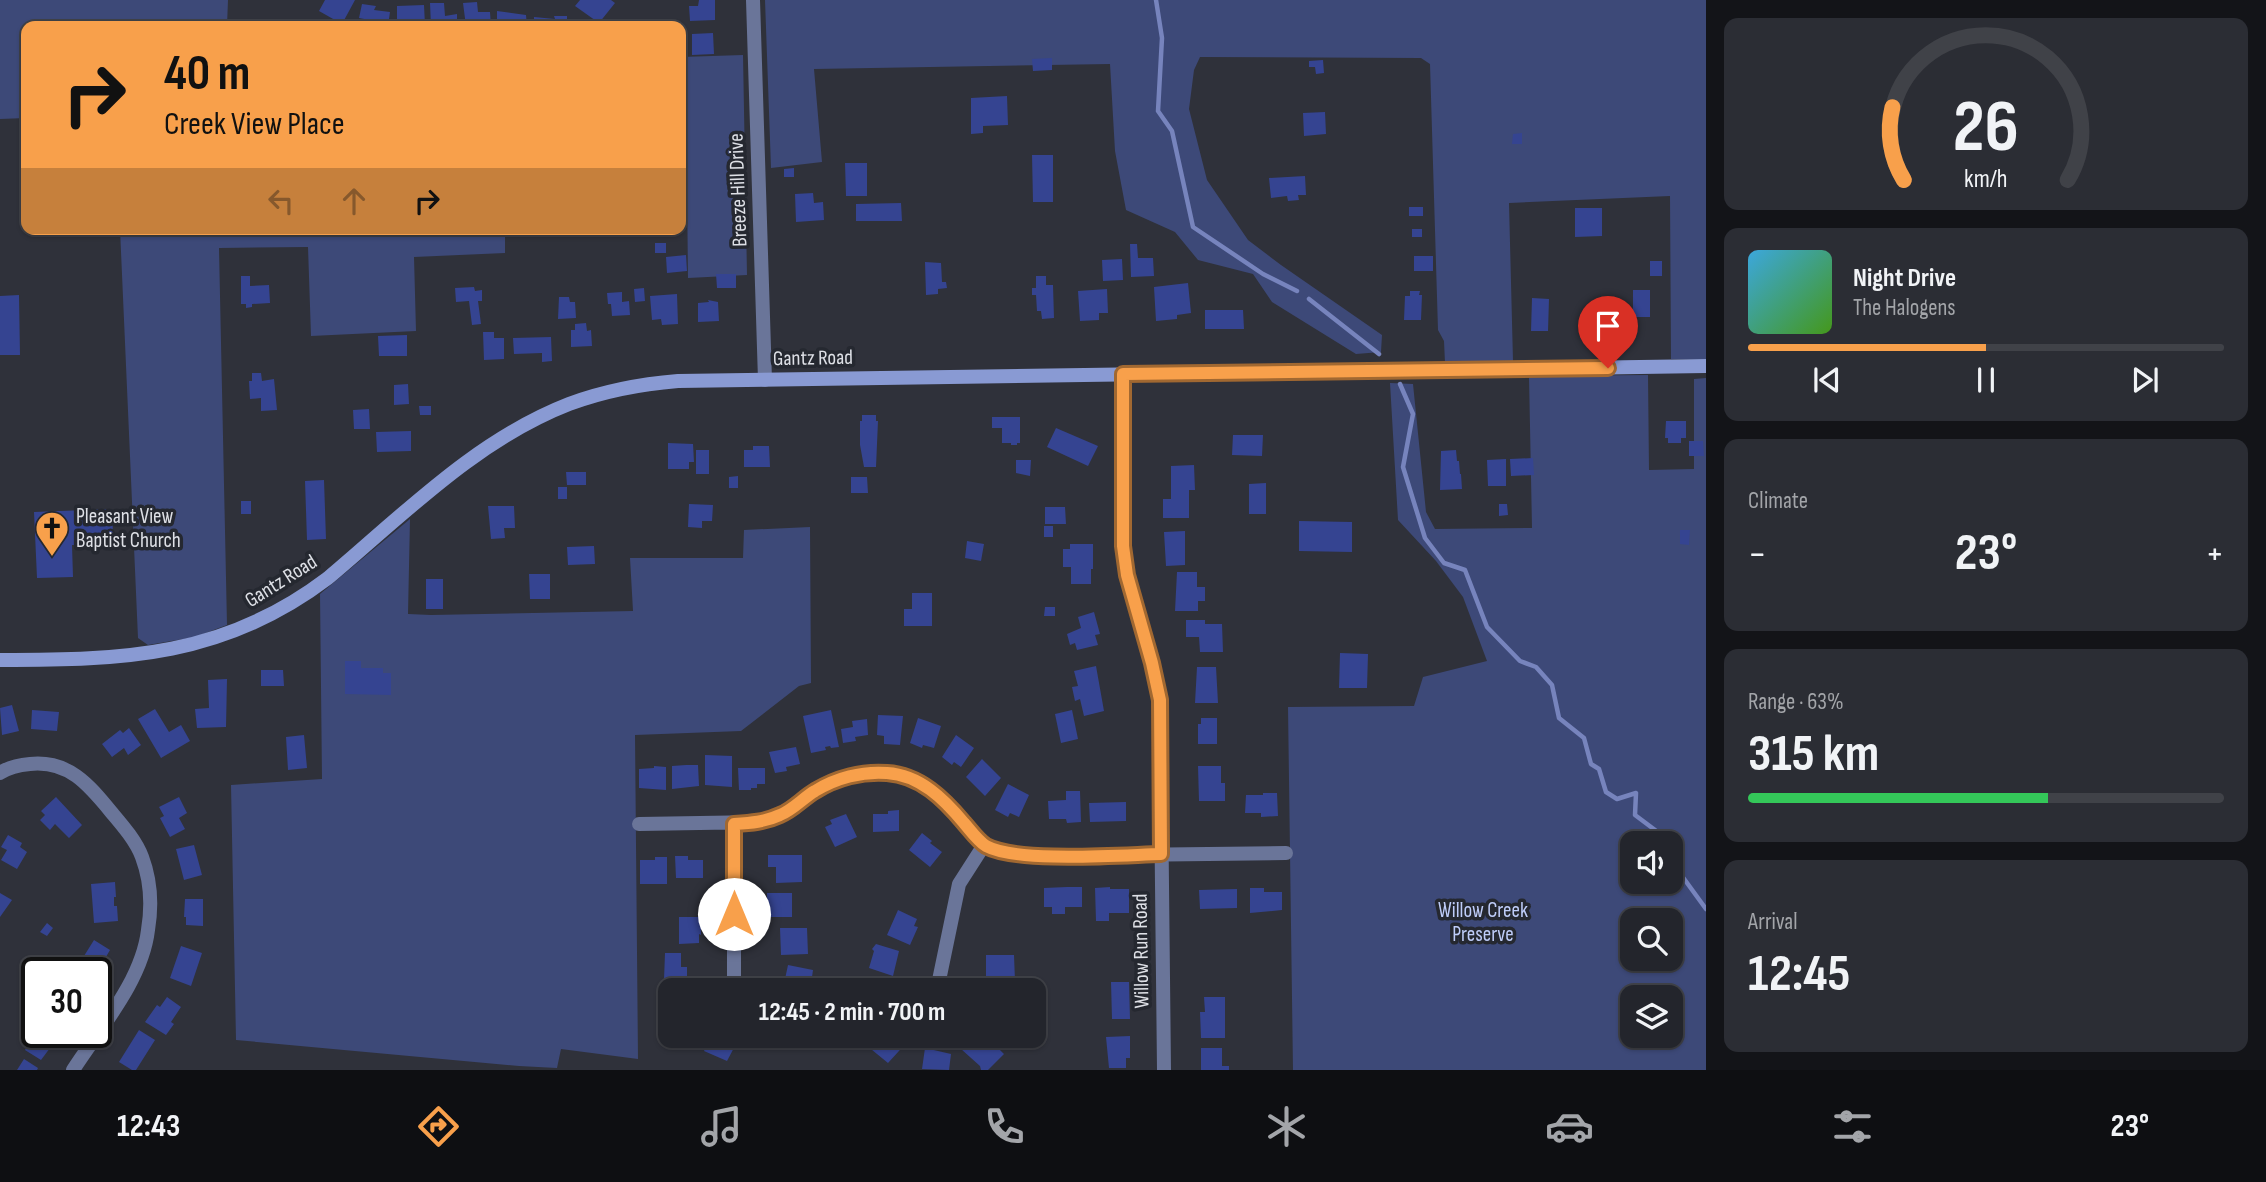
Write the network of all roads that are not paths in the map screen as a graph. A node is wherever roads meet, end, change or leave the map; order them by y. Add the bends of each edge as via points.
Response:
1 (753, 0) edge
2 (1706, 366) edge
3 (1123, 374) junction
4 (765, 380) junction
5 (0, 660) edge
6 (0, 773) edge
7 (639, 824) dead end
8 (734, 824) junction
9 (984, 845) junction
10 (1286, 853) dead end
11 (1161, 854) junction
12 (734, 978) edge
13 (939, 978) edge
14 (73, 1070) edge
15 (1164, 1070) edge

1 - 4 street, Breeze Hill Drive
2 - 3 main road, Gantz Road
3 - 4 main road, Gantz Road
3 - 11 street, Willow Run Road via 1123,546 1160,700
4 - 5 main road, Gantz Road via 653,383 567,405 468,460 307,595 263,620 212,640 129,656
6 - 14 street via 20,765 51,764 75,773 124,826 141,855 147,877 151,903 142,957 133,979
7 - 8 street
8 - 9 street via 784,814 816,790 846,777 887,773 923,783
8 - 12 street
9 - 11 street via 1037,856
9 - 13 street via 959,884
10 - 11 street
11 - 15 street, Willow Run Road

